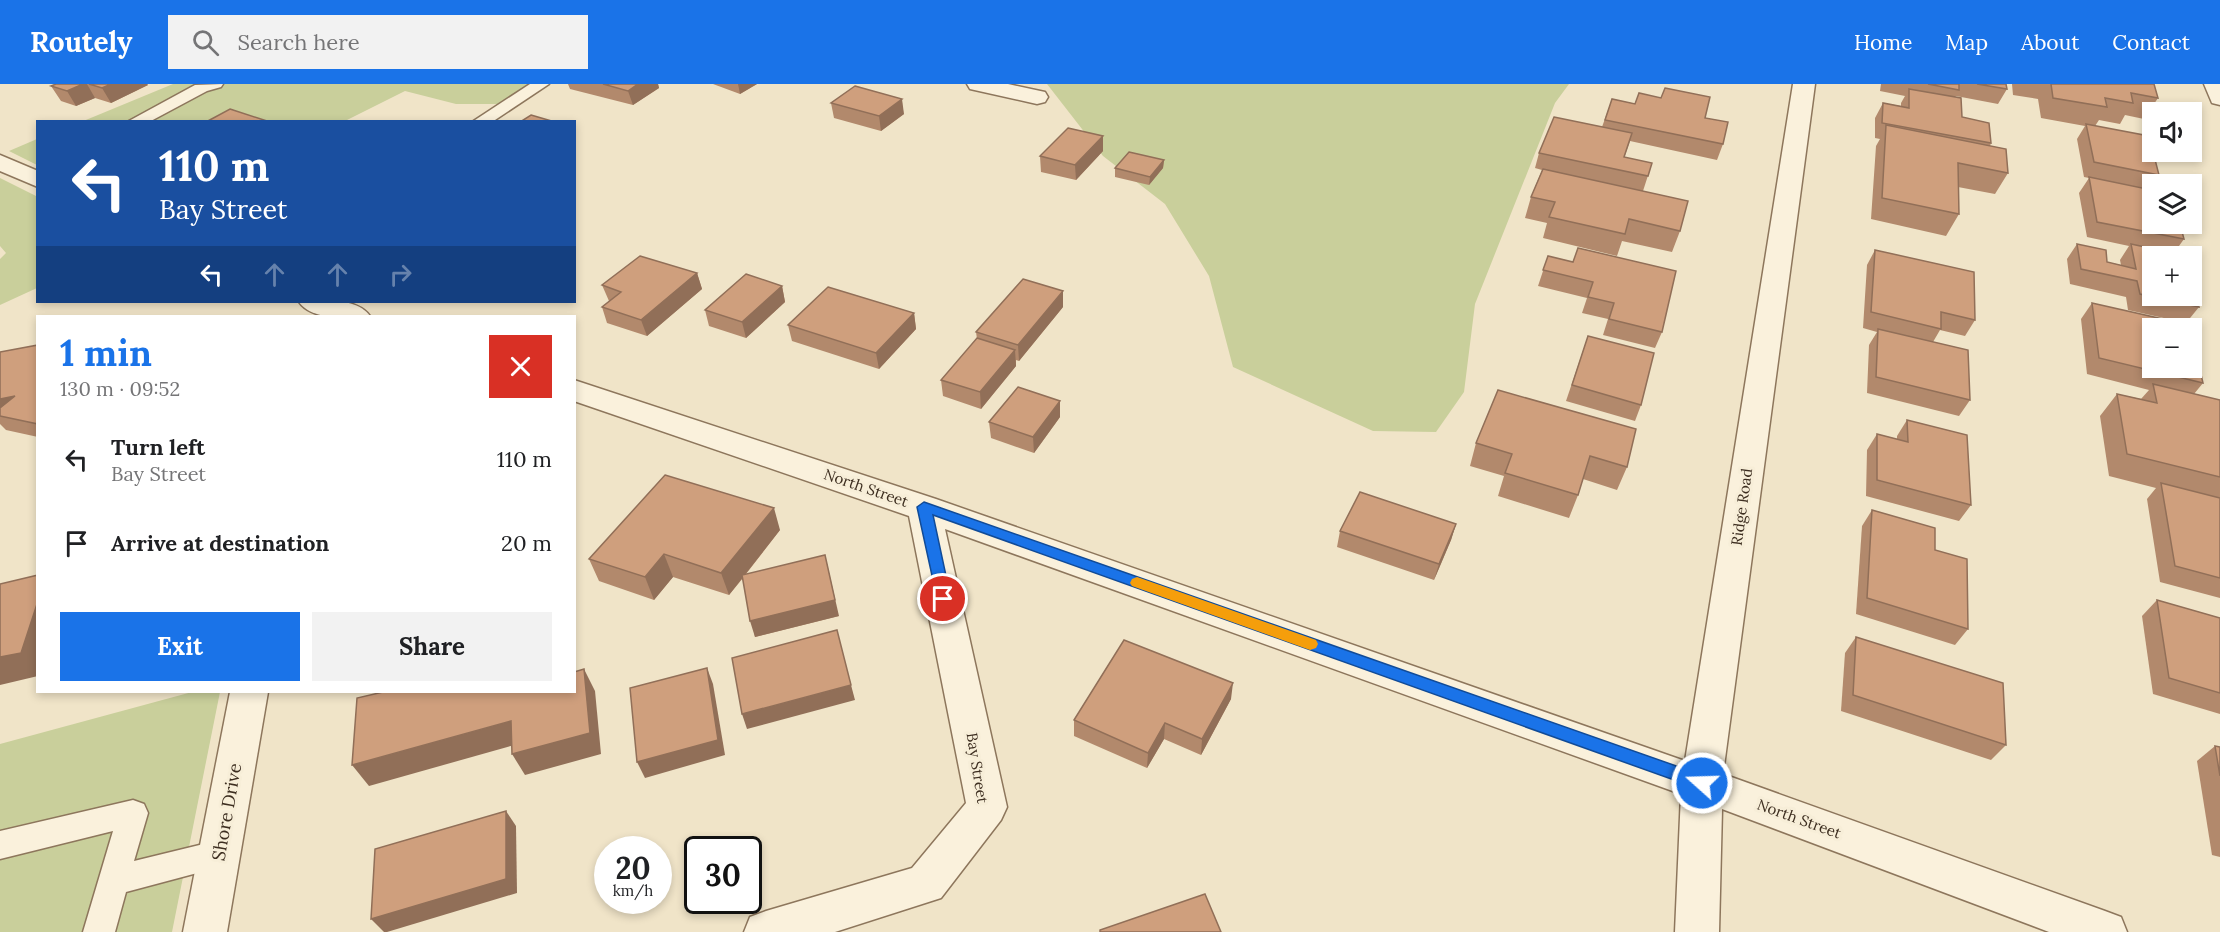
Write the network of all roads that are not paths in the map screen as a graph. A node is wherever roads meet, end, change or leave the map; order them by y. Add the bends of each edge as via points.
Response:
1 (215, 84) edge
2 (541, 84) edge
3 (978, 84) edge
4 (1804, 84) edge
5 (2215, 84) edge
6 (1037, 97) dead end
7 (2220, 98) edge
8 (139, 120) edge
9 (483, 120) edge
10 (0, 162) edge
11 (34, 176) edge
12 (317, 307) edge
13 (352, 315) edge
14 (576, 391) edge
15 (924, 507) junction
16 (249, 693) edge
17 (1702, 783) junction
18 (0, 844) edge
19 (220, 854) junction
20 (114, 881) junction
21 (99, 932) edge
22 (205, 932) edge
23 (766, 932) edge
24 (1697, 932) edge
25 (2105, 932) edge

1 - 8 lane
2 - 9 lane
3 - 6 street
4 - 17 street, Ridge Road
5 - 7 street
10 - 11 street
12 - 13 street
14 - 15 street, North Street
15 - 17 street, North Street
15 - 23 street, Bay Street via 987,807 926,884
16 - 19 street, Shore Drive
17 - 24 street, Ridge Road
17 - 25 street, North Street
18 - 20 lane via 133,813
19 - 20 lane
19 - 22 street, Shore Drive
20 - 21 lane

